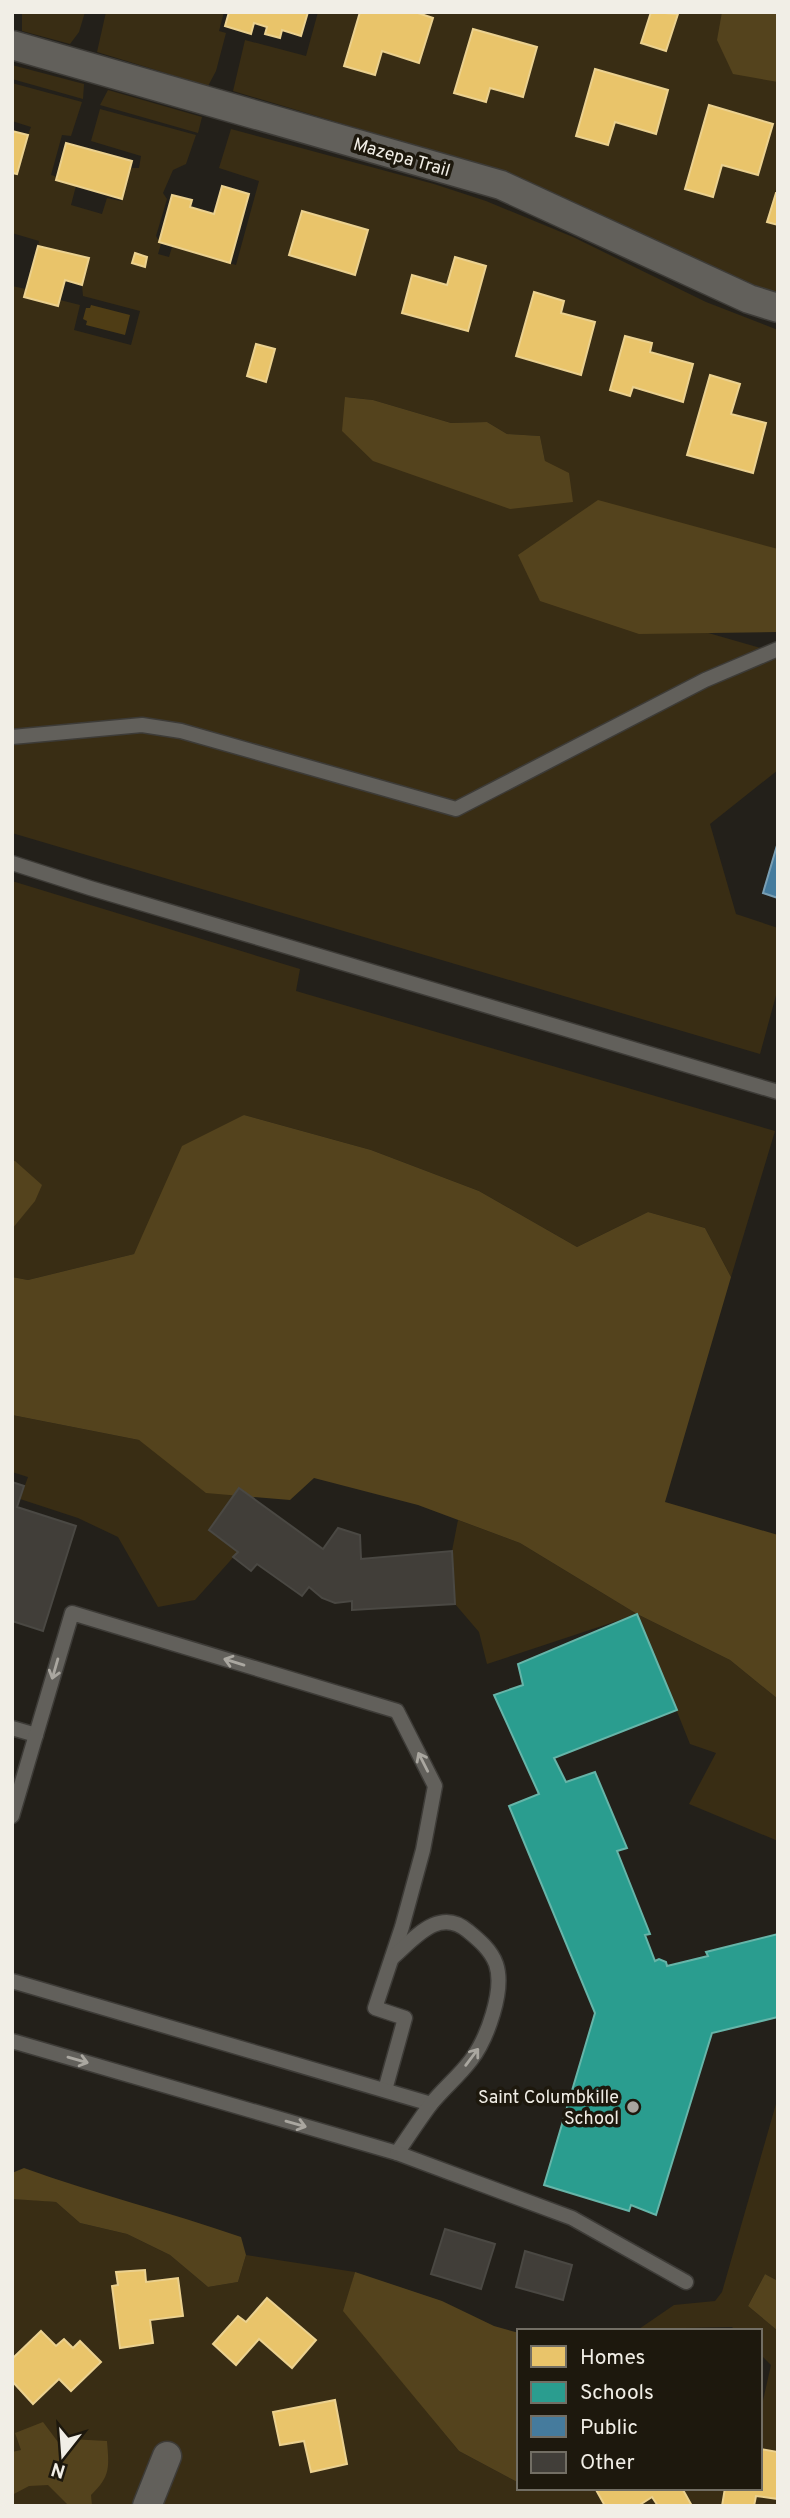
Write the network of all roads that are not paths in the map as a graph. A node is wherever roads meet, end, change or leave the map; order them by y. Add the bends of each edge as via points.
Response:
1 (12, 45) edge
2 (778, 308) edge
3 (778, 649) edge
4 (12, 737) edge
5 (12, 863) edge
6 (778, 1092) edge
7 (12, 1728) edge
8 (36, 1735) junction
9 (12, 1816) edge
10 (391, 1958) junction
11 (12, 1981) edge
12 (12, 2040) edge
13 (385, 2090) junction
14 (431, 2104) junction
15 (397, 2153) junction
16 (686, 2282) dead end
17 (167, 2456) dead end
18 (148, 2506) edge

1 - 2 street, Mazepa Trail via 501,185 749,299
3 - 4 lane via 705,680 456,809 168,729 142,725
5 - 6 lane
7 - 8 lane
8 - 9 lane
10 -> 8 lane via 423,1850 435,1786 397,1711 72,1613
10 - 13 lane via 375,2008 405,2018
14 -> 10 lane via 483,2042 493,2018 496,1964 483,1943 462,1926 442,1921
11 - 13 lane
12 -> 15 lane
13 - 14 lane
14 - 15 lane
15 - 16 lane via 572,2218
17 - 18 street

